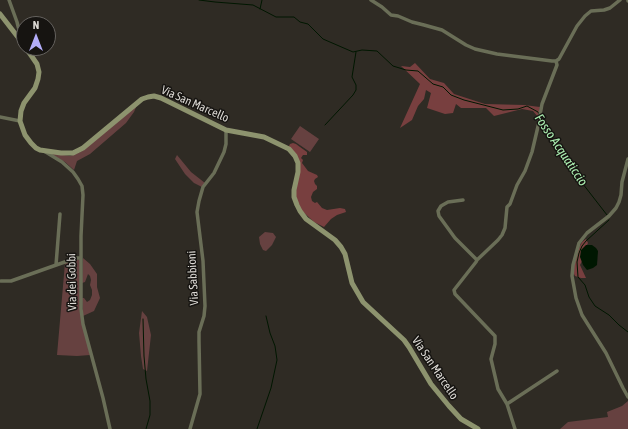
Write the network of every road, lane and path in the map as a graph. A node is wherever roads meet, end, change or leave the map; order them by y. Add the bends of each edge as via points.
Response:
1 (9, 0) edge
2 (371, 0) edge
3 (620, 0) edge
4 (0, 14) edge
5 (16, 19) edge
6 (16, 35) edge
7 (32, 56) edge
8 (556, 61) junction
9 (0, 117) edge
10 (20, 121) junction
11 (226, 130) junction
12 (43, 151) junction
13 (628, 159) edge
14 (463, 200) dead end
15 (60, 214) dead end
16 (81, 258) junction
17 (477, 260) junction
18 (56, 265) junction
19 (1, 281) dead end
20 (557, 371) dead end
21 (628, 397) edge
22 (507, 404) junction
23 (110, 429) edge
24 (190, 429) edge
25 (478, 429) edge
26 (515, 429) edge

1 - 5 street
2 - 8 street via 391,15 442,30 475,49
3 - 8 street via 610,8 591,11 585,16
4 - 6 main road
7 - 10 main road via 37,64 38,79 35,88 24,102
8 - 17 street via 557,65 542,104 532,152 507,207 505,228 498,240
9 - 10 street
10 - 12 main road via 31,143
11 - 12 main road, Via San Marcello via 154,96 142,99 78,151
11 - 24 street, Via Sabbioni via 224,152 204,187 197,212 205,306 198,341 200,394
11 - 25 main road, Via San Marcello via 264,137 289,148 298,163 294,197 300,211 306,219 341,247 352,283 363,302 404,340 431,384 449,406 461,419
12 - 16 street, Via dei Gobbi via 62,162 73,172 82,186
13 - 21 street via 619,202 609,216 587,233 579,243 572,276 580,311 608,357
14 - 17 street via 448,202 442,206 438,211 439,216 455,238
15 - 18 street
16 - 18 street
16 - 23 street, Via dei Gobbi via 83,324
17 - 22 street via 454,290 495,336 491,359 498,389
18 - 19 street via 12,281
20 - 22 street
22 - 26 street

